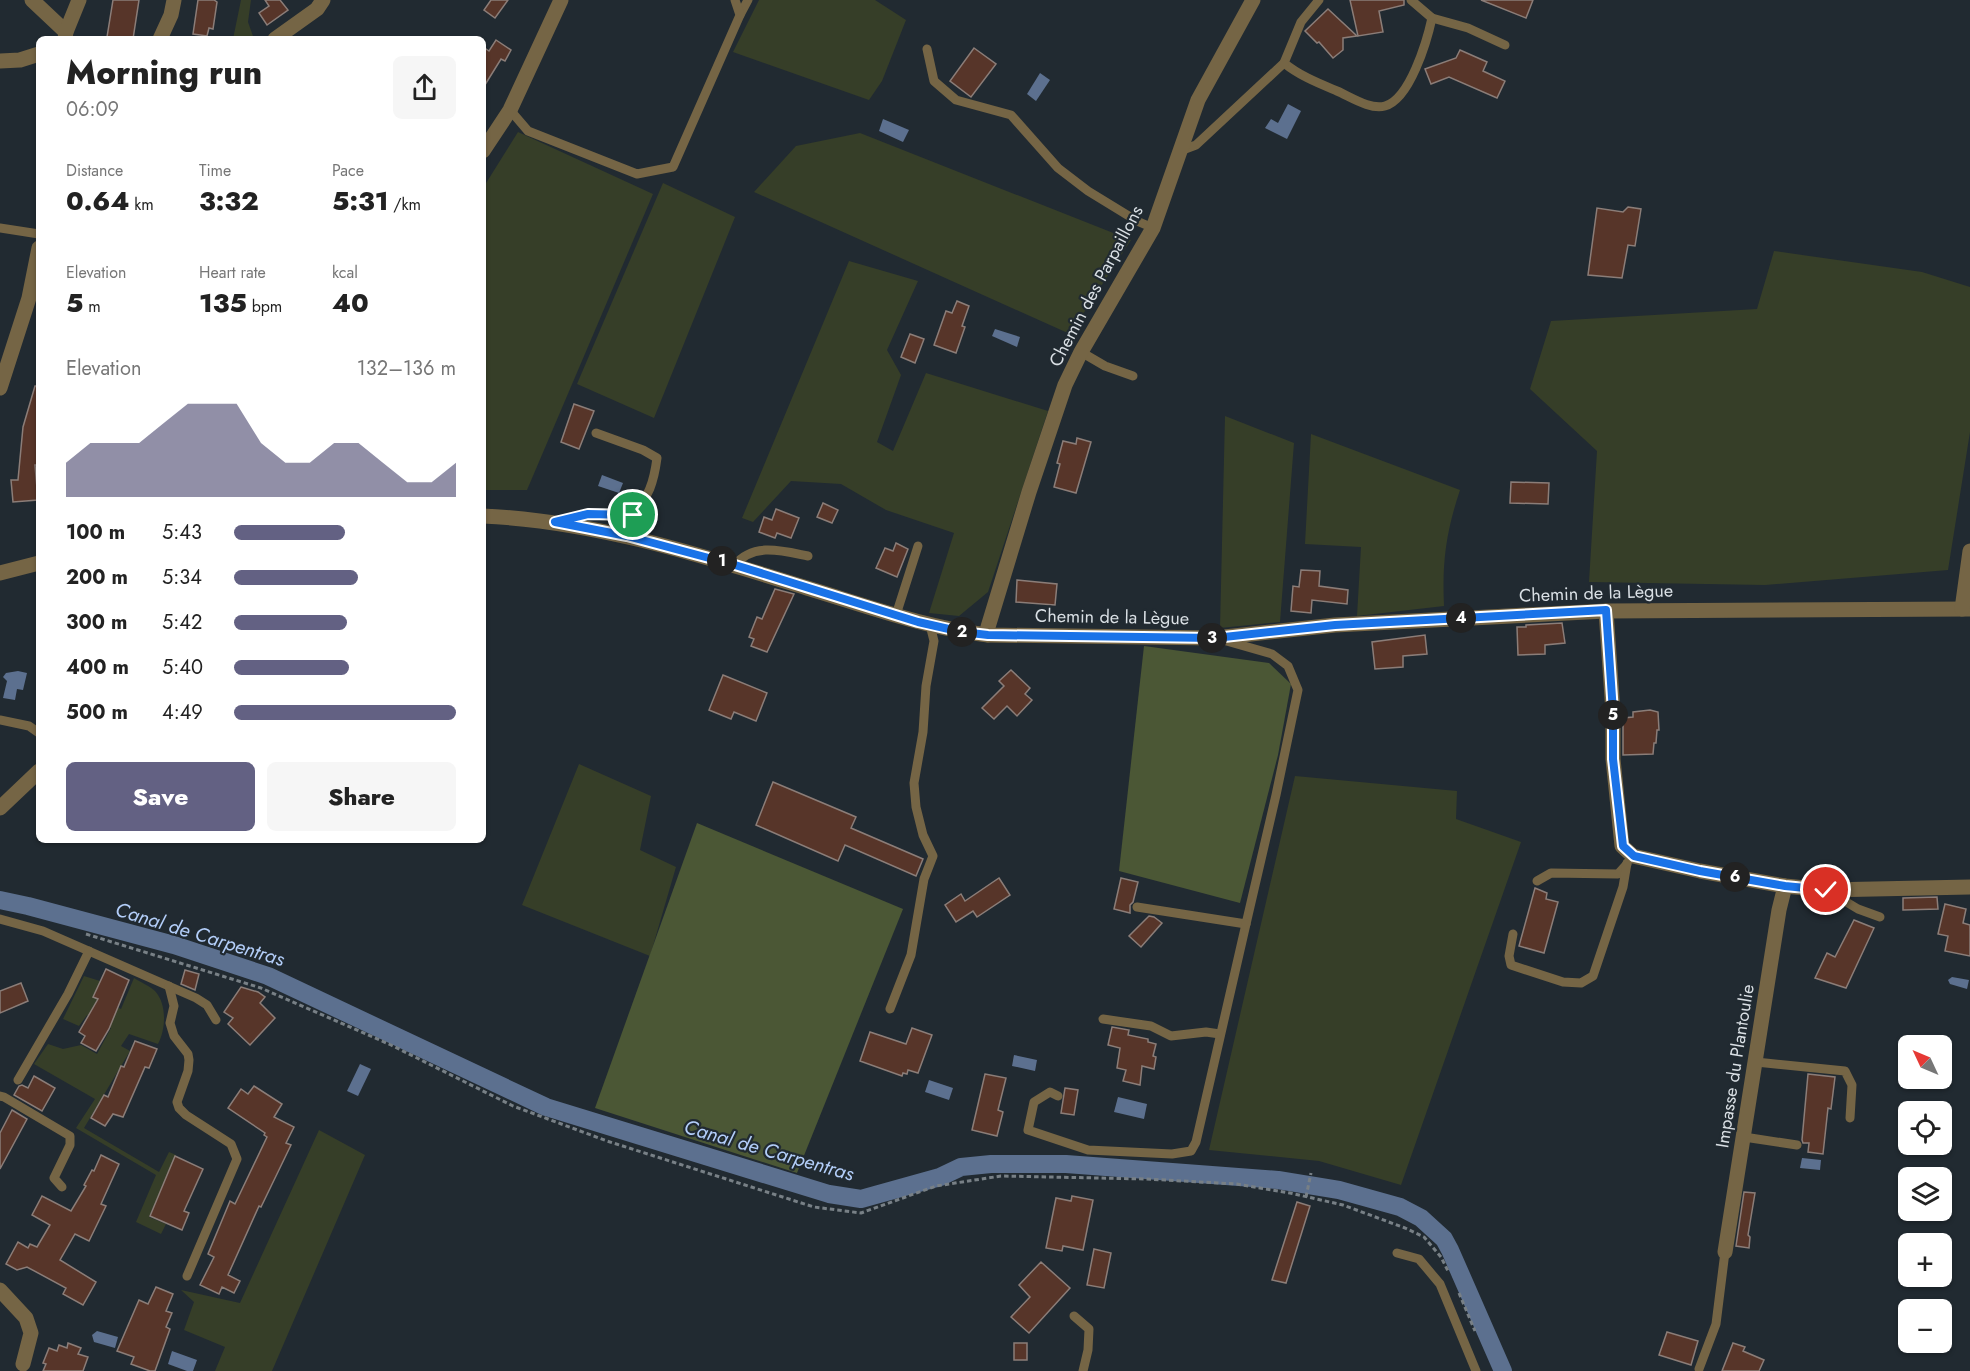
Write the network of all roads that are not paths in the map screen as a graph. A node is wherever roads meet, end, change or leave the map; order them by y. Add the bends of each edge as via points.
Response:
1 (32, 0) edge
2 (79, 0) edge
3 (174, 0) edge
4 (323, 0) edge
5 (561, 0) edge
6 (735, 0) edge
7 (747, 0) edge
8 (1253, 0) edge
9 (1319, 0) edge
10 (1411, 0) edge
11 (740, 15) junction
12 (1432, 18) junction
13 (65, 36) edge
14 (161, 36) edge
15 (279, 36) edge
16 (1505, 45) dead end
17 (927, 49) dead end
18 (36, 55) edge
19 (0, 61) edge
20 (1284, 63) junction
21 (510, 110) junction
22 (486, 146) edge
23 (1180, 151) junction
24 (0, 228) edge
25 (1153, 228) junction
26 (36, 234) edge
27 (36, 263) edge
28 (1081, 352) junction
29 (1133, 376) dead end
30 (0, 388) edge
31 (596, 433) dead end
32 (486, 516) edge
33 (555, 522) junction
34 (918, 546) dead end
35 (1970, 551) edge
36 (808, 556) dead end
37 (36, 564) edge
38 (735, 565) junction
39 (0, 573) edge
40 (1966, 609) edge
41 (1606, 610) junction
42 (896, 615) junction
43 (930, 625) junction
44 (988, 635) junction
45 (1215, 638) junction
46 (0, 720) edge
47 (36, 731) edge
48 (36, 774) edge
49 (0, 808) edge
50 (1630, 860) junction
51 (1537, 881) dead end
52 (1785, 886) junction
53 (1970, 887) edge
54 (1826, 890) junction
55 (1137, 907) dead end
56 (1880, 917) dead end
57 (0, 919) edge
58 (1246, 924) junction
59 (1513, 934) dead end
60 (89, 951) junction
61 (169, 986) junction
62 (890, 1009) dead end
63 (1103, 1018) dead end
64 (216, 1020) dead end
65 (1220, 1034) junction
66 (1756, 1062) junction
67 (18, 1080) dead end
68 (0, 1096) edge
69 (1058, 1096) dead end
70 (1850, 1118) dead end
71 (1744, 1137) junction
72 (1797, 1145) dead end
73 (62, 1187) dead end
74 (1725, 1252) joint
75 (1396, 1253) dead end
76 (187, 1276) dead end
77 (0, 1290) edge
78 (1074, 1316) dead end
79 (23, 1364) dead end
80 (1699, 1369) dead end
81 (1083, 1371) edge
82 (1476, 1371) edge

1 - 13 street
2 - 13 street
3 - 14 street
4 - 15 street via 317,9
5 - 21 street
6 - 11 lane
7 - 11 lane
8 - 23 street, Chemin des Parpaillons via 1198,100
9 - 20 lane via 1301,22
10 - 12 lane
11 - 21 lane via 672,167 637,174 528,131
12 - 16 lane via 1468,28
12 - 20 lane via 1412,77 1396,101 1384,107 1370,106 1297,74
17 - 25 lane via 934,81 956,100 1011,115 1058,168
18 - 19 street
20 - 23 lane via 1196,145
21 - 22 street
23 - 25 street, Chemin des Parpaillons
24 - 26 lane
25 - 28 street, Chemin des Parpaillons
27 - 30 street
28 - 29 lane
28 - 44 street, Chemin des Parpaillons via 1065,385 1029,492
31 - 33 lane via 657,458 654,481 643,505 633,515 588,514
32 - 33 street, Chemin de la Lègue
33 - 38 street, Chemin de la Lègue via 627,536
34 - 42 lane
35 - 40 street
36 - 38 lane via 752,551
37 - 39 street
38 - 42 street, Chemin de la Lègue
40 - 41 street, Chemin de la Lègue
41 - 45 street, Chemin de la Lègue via 1335,625
41 - 50 street via 1613,759 1623,846
42 - 43 street, Chemin de la Lègue
43 - 44 street, Chemin de la Lègue
43 - 62 lane via 934,641 914,783 922,835 933,856 924,879 911,955
44 - 45 street, Chemin de la Lègue
45 - 58 lane via 1272,654 1288,666 1298,690
46 - 47 lane
48 - 49 street
50 - 51 lane via 1618,874 1551,873
50 - 52 street
50 - 59 lane via 1593,976 1581,983 1563,982 1511,965
52 - 54 street
52 - 66 street, Impasse du Plantoulie
53 - 54 street
54 - 56 lane
55 - 58 lane
57 - 60 lane via 43,931
58 - 65 lane
60 - 61 lane
60 - 67 lane
61 - 64 lane via 207,1005
61 - 76 lane via 174,1006 170,1023 189,1060 177,1102 179,1108 231,1144 237,1159
63 - 65 lane via 1151,1026 1171,1036
65 - 69 lane via 1191,1151 1172,1154 1088,1150 1028,1130 1034,1102 1050,1092
66 - 70 lane via 1845,1071 1852,1085
66 - 71 street, Impasse du Plantoulie
68 - 73 lane via 70,1136 70,1145 54,1178
71 - 72 lane
71 - 74 street, Impasse du Plantoulie
74 - 80 lane via 1716,1324
75 - 82 lane via 1419,1259 1440,1284
77 - 79 street via 26,1318 31,1333
78 - 81 lane via 1089,1329

